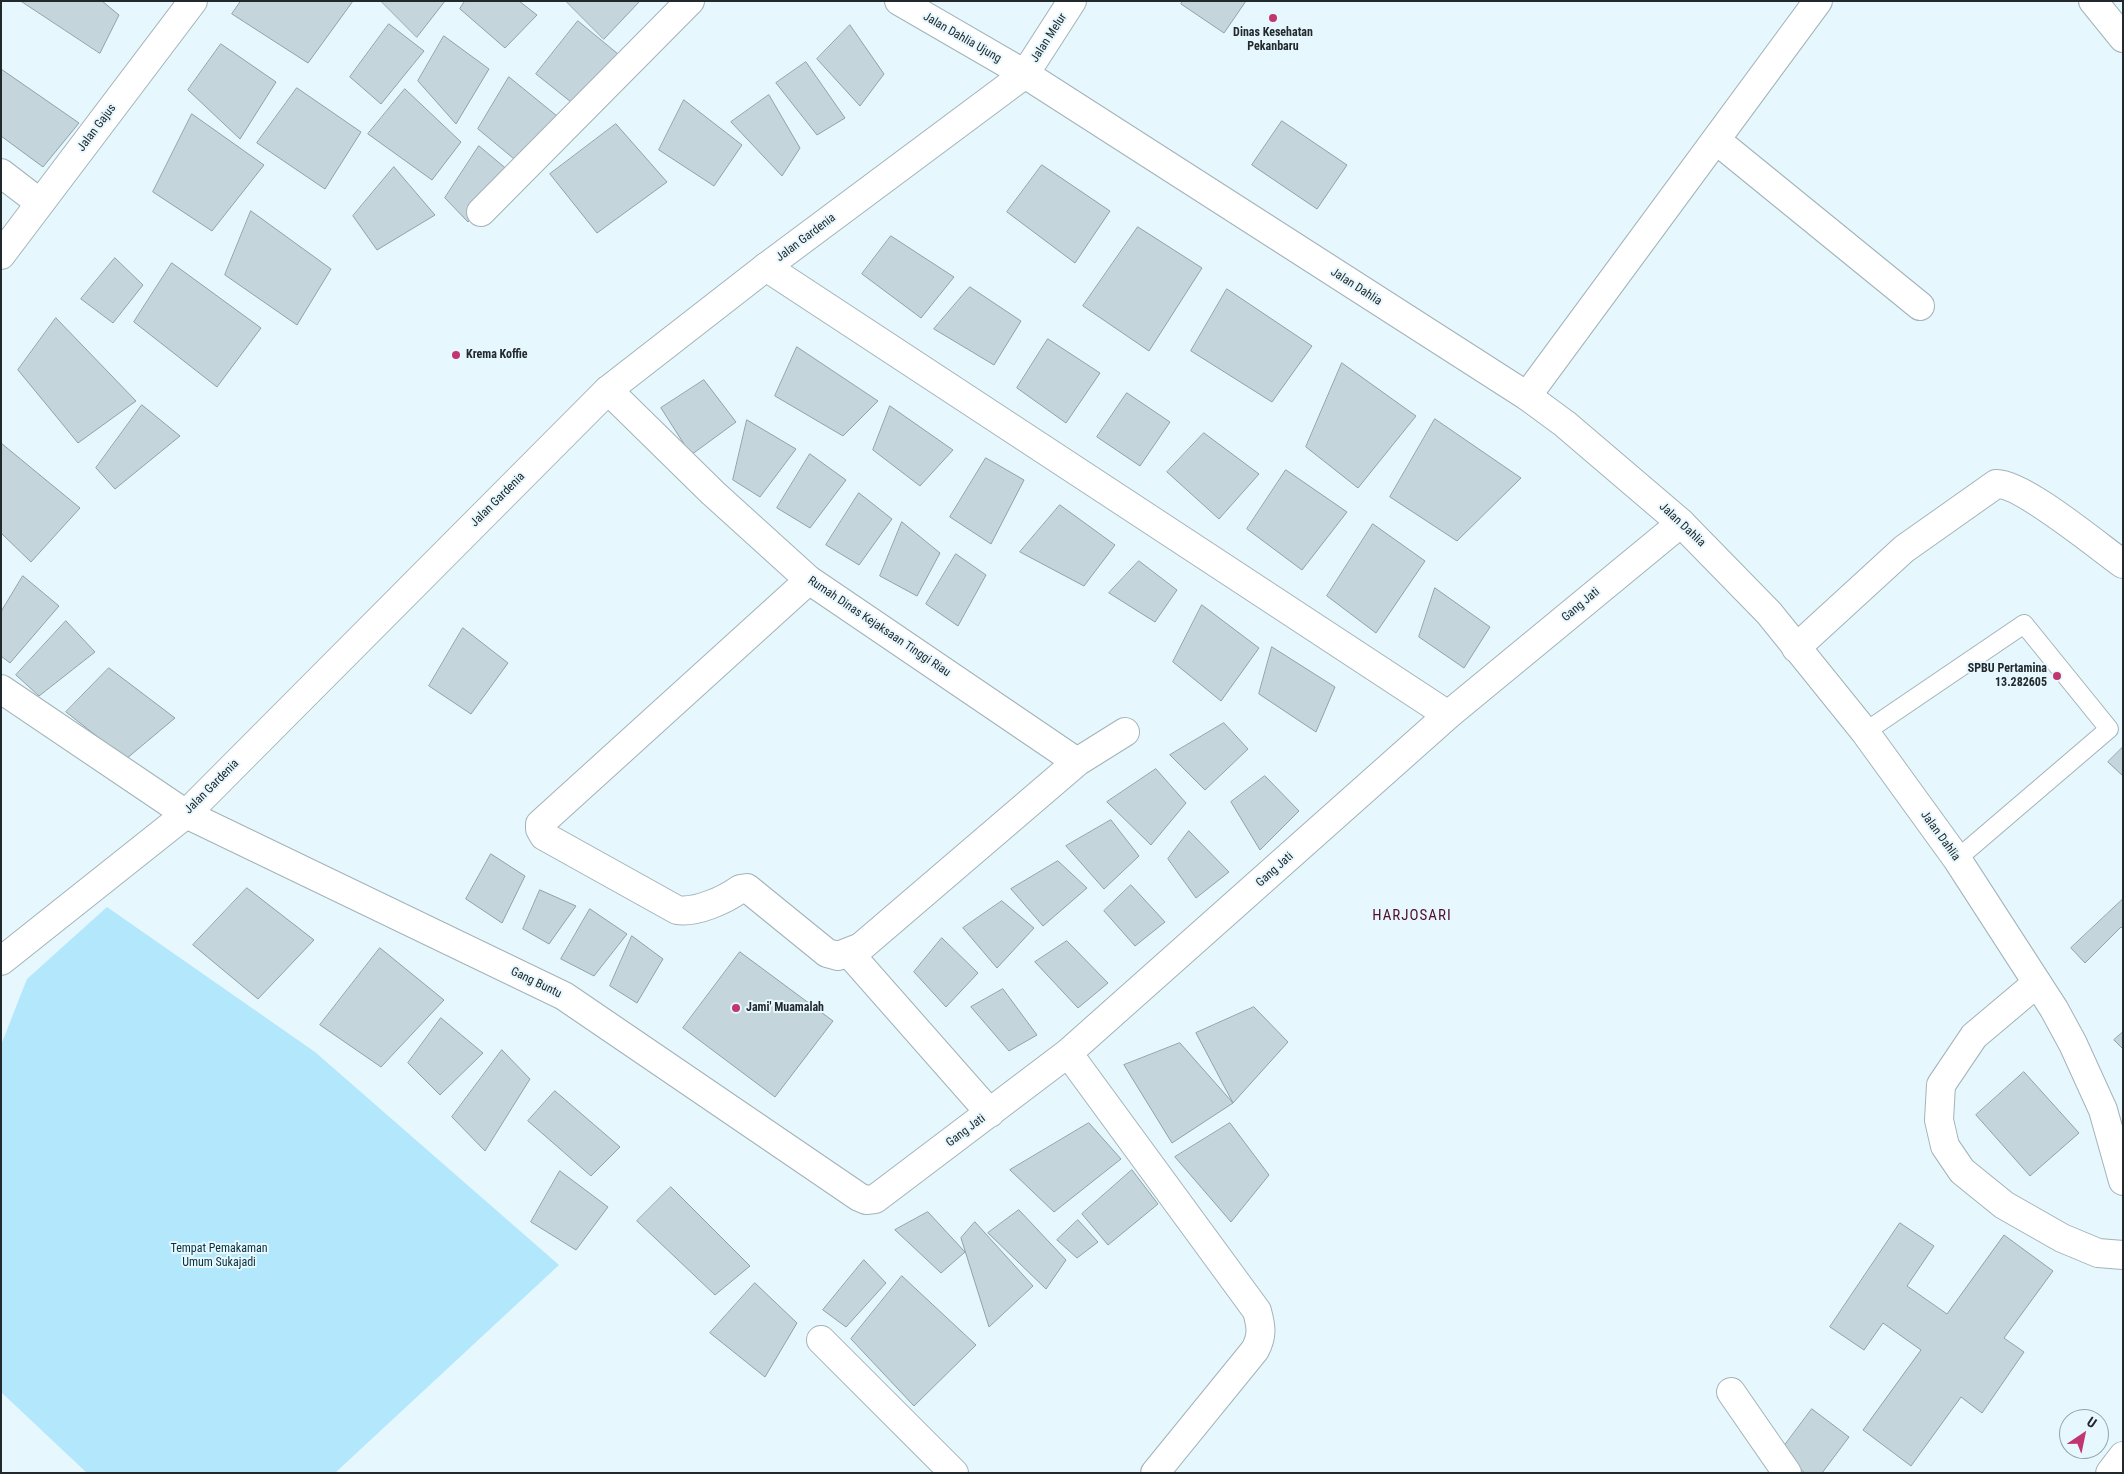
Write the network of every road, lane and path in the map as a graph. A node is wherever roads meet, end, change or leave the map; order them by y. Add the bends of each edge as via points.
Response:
1 (193, 1) edge
2 (690, 1) edge
3 (900, 1) edge
4 (1072, 1) edge
5 (1818, 1) edge
6 (2093, 1) edge
7 (2123, 38) edge
8 (1025, 74) junction
9 (1716, 140) junction
10 (1, 173) edge
11 (40, 203) junction
12 (481, 212) dead end
13 (1, 255) edge
14 (766, 267) junction
15 (1920, 306) dead end
16 (608, 390) junction
17 (1527, 396) junction
18 (1681, 523) junction
19 (2123, 564) edge
20 (808, 580) junction
21 (1796, 648) junction
22 (1, 688) edge
23 (1448, 715) junction
24 (1125, 732) dead end
25 (1865, 732) junction
26 (1078, 762) junction
27 (186, 814) junction
28 (1957, 859) junction
29 (849, 953) junction
30 (1, 961) edge
31 (2037, 983) junction
32 (1068, 1053) junction
33 (990, 1113) junction
34 (2123, 1181) edge
35 (859, 1197) joint
36 (2123, 1255) edge
37 (821, 1340) dead end
38 (1731, 1392) dead end
39 (2123, 1456) edge
40 (954, 1473) edge
41 (1155, 1473) edge
42 (1787, 1473) edge
43 (2110, 1473) edge

1 - 11 street, Jalan Gajus
2 - 12 street
3 - 8 street, Jalan Dahlia Ujung
4 - 8 street, Jalan Melur
5 - 9 street
6 - 7 street
8 - 14 street, Jalan Gardenia
8 - 17 street, Jalan Dahlia
9 - 15 street
9 - 17 street
10 - 11 street
11 - 13 street, Jalan Gajus
14 - 16 street, Jalan Gardenia
14 - 23 street
16 - 20 street, Rumah Dinas Kejaksaan Tinggi Riau
16 - 27 street, Jalan Gardenia
17 - 18 street, Jalan Dahlia via 1565,424
18 - 21 street, Jalan Dahlia via 1763,607
18 - 23 street, Gang Jati
19 - 21 street via 2039,503 2008,486 1996,484 1904,549
20 - 26 street, Rumah Dinas Kejaksaan Tinggi Riau
20 - 29 street via 540,824 540,829 544,836 677,910 699,909 747,888 828,953 838,956
21 - 25 street, Jalan Dahlia
22 - 27 street, Gang Buntu
23 - 32 street, Gang Jati
24 - 26 street
25 - 28 street, Jalan Dahlia
25 - 28 lane via 2024,624 2110,729
26 - 29 street via 861,947
27 - 30 street, Jalan Gardenia
27 - 35 street, Gang Buntu via 564,996
28 - 31 street, Jalan Dahlia
29 - 33 street
31 - 34 street, Jalan Dahlia via 2073,1044 2103,1110
31 - 36 street via 1974,1036 1940,1085 1939,1120 1945,1146 1962,1171 2004,1205 2071,1242 2098,1253
32 - 33 street, Gang Jati
32 - 41 street via 1257,1311 1262,1328 1261,1340 1255,1350
33 - 35 street, Gang Jati via 880,1196 866,1200
37 - 40 street
38 - 42 street
39 - 43 street

